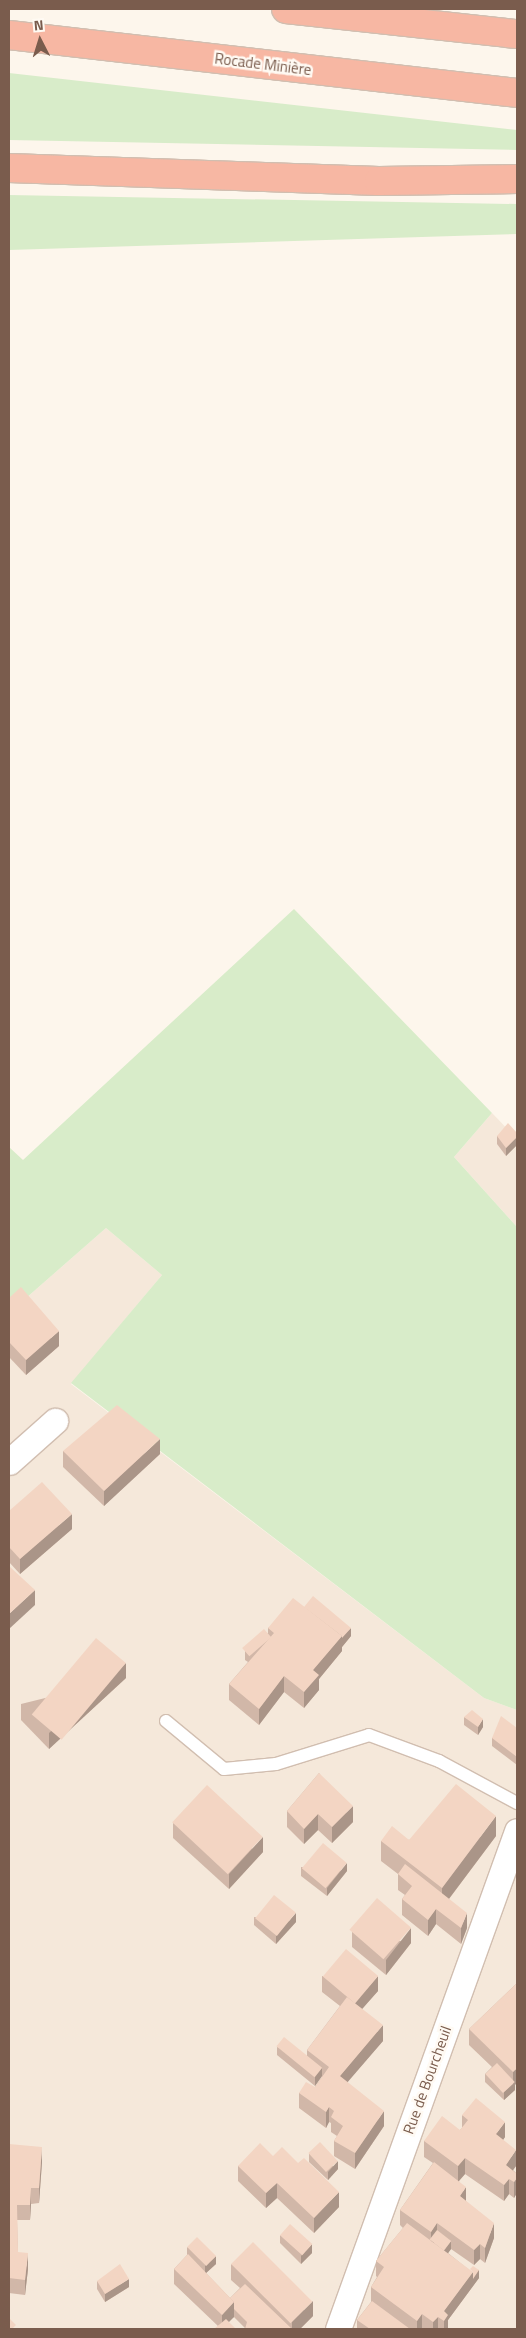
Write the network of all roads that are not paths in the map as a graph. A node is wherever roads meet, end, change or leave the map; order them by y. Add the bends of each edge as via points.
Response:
1 (286, 9) edge
2 (517, 34) edge
3 (9, 35) edge
4 (517, 94) edge
5 (9, 168) edge
6 (517, 179) edge
7 (55, 1421) dead end
8 (10, 1457) edge
9 (166, 1721) dead end
10 (517, 1803) edge
11 (517, 1831) edge
12 (338, 2329) edge

1 - 2 highway
3 - 4 highway, Rocade Minière
5 - 6 highway via 379,181
7 - 8 street
9 - 10 lane via 224,1769 276,1764 369,1735 439,1761
11 - 12 street, Rue de Bourcheuil

